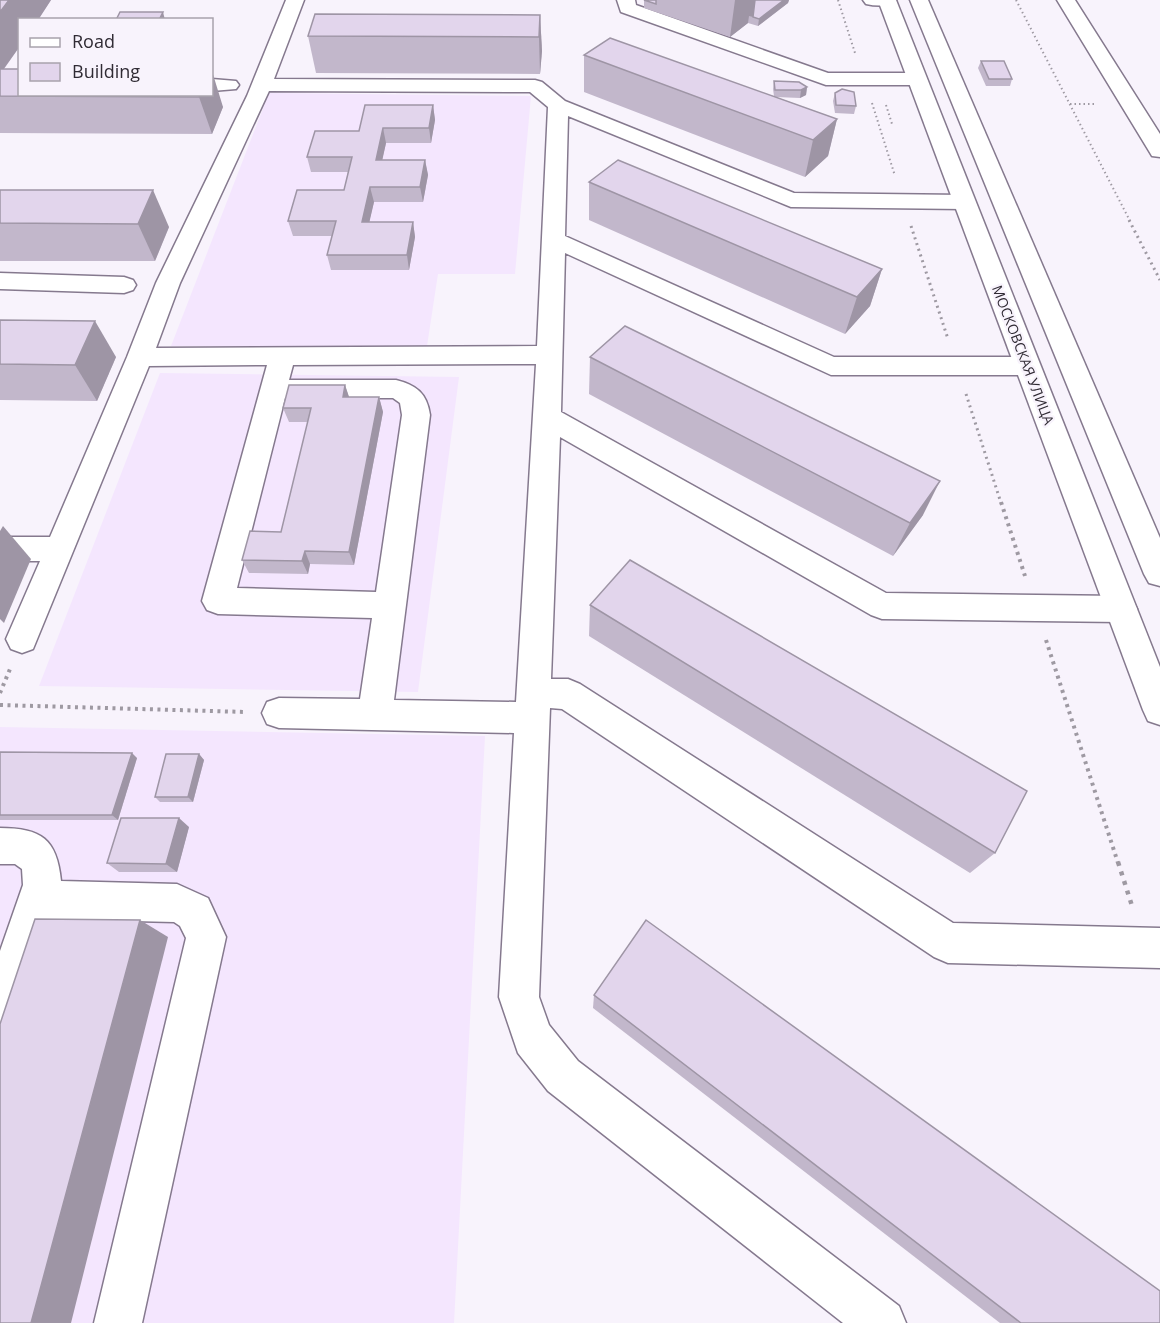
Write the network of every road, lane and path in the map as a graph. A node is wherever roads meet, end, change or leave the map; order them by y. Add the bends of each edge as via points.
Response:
1 (295, 0) edge
2 (626, 0) edge
3 (838, 0) edge
4 (872, 0) edge
5 (887, 0) edge
6 (919, 0) edge
7 (1016, 0) edge
8 (1066, 0) edge
9 (864, 79) junction
10 (916, 79) junction
11 (261, 85) junction
12 (886, 104) dead end
13 (558, 105) junction
14 (892, 124) dead end
15 (1160, 151) edge
16 (904, 202) junction
17 (964, 202) junction
18 (553, 239) junction
19 (1160, 280) edge
20 (0, 281) edge
21 (124, 285) dead end
22 (550, 355) junction
23 (140, 357) junction
24 (282, 357) junction
25 (957, 366) junction
26 (1027, 366) junction
27 (273, 389) junction
28 (547, 417) junction
29 (0, 549) edge
30 (60, 549) junction
31 (1160, 574) edge
32 (390, 605) junction
33 (1036, 608) junction
34 (1121, 609) junction
35 (22, 639) dead end
36 (0, 705) edge
37 (533, 705) junction
38 (1160, 710) edge
39 (279, 713) joint
40 (375, 714) junction
41 (0, 846) edge
42 (36, 899) junction
43 (1153, 948) edge
44 (0, 1009) edge
45 (118, 1323) edge
46 (882, 1323) edge

1 - 11 main road
2 - 9 main road via 627,8 826,79
3 - 9 path
4 - 5 main road
5 - 10 main road, МОСКОВСКАЯ УЛИЦА
6 - 31 main road
7 - 19 path
8 - 15 main road
9 - 10 main road
9 - 16 path
10 - 17 main road, МОСКОВСКАЯ УЛИЦА
11 - 13 main road via 535,86
11 - 23 main road via 168,283
12 - 14 path
13 - 16 main road via 791,200
13 - 18 main road
16 - 17 main road
16 - 25 path
17 - 26 main road, МОСКОВСКАЯ УЛИЦА
18 - 22 main road
18 - 25 main road via 831,366
20 - 21 main road
22 - 24 main road
22 - 28 main road
23 - 24 main road
23 - 30 main road
24 - 27 main road
25 - 26 main road
25 - 33 path
26 - 34 main road, МОСКОВСКАЯ УЛИЦА
27 - 32 main road via 396,389 408,393 416,402
27 - 32 main road via 218,601
28 - 33 main road via 882,606
28 - 37 main road
29 - 30 main road
30 - 35 main road
32 - 40 main road
33 - 34 main road
33 - 43 path
34 - 38 main road, МОСКОВСКАЯ УЛИЦА
36 - 39 path
37 - 40 main road
37 - 43 main road via 568,694 948,943
37 - 46 main road via 519,998 533,1038 563,1076
39 - 40 main road
41 - 42 main road via 22,846 40,860 42,885
42 - 44 main road
42 - 45 main road via 177,903 195,912 206,937

